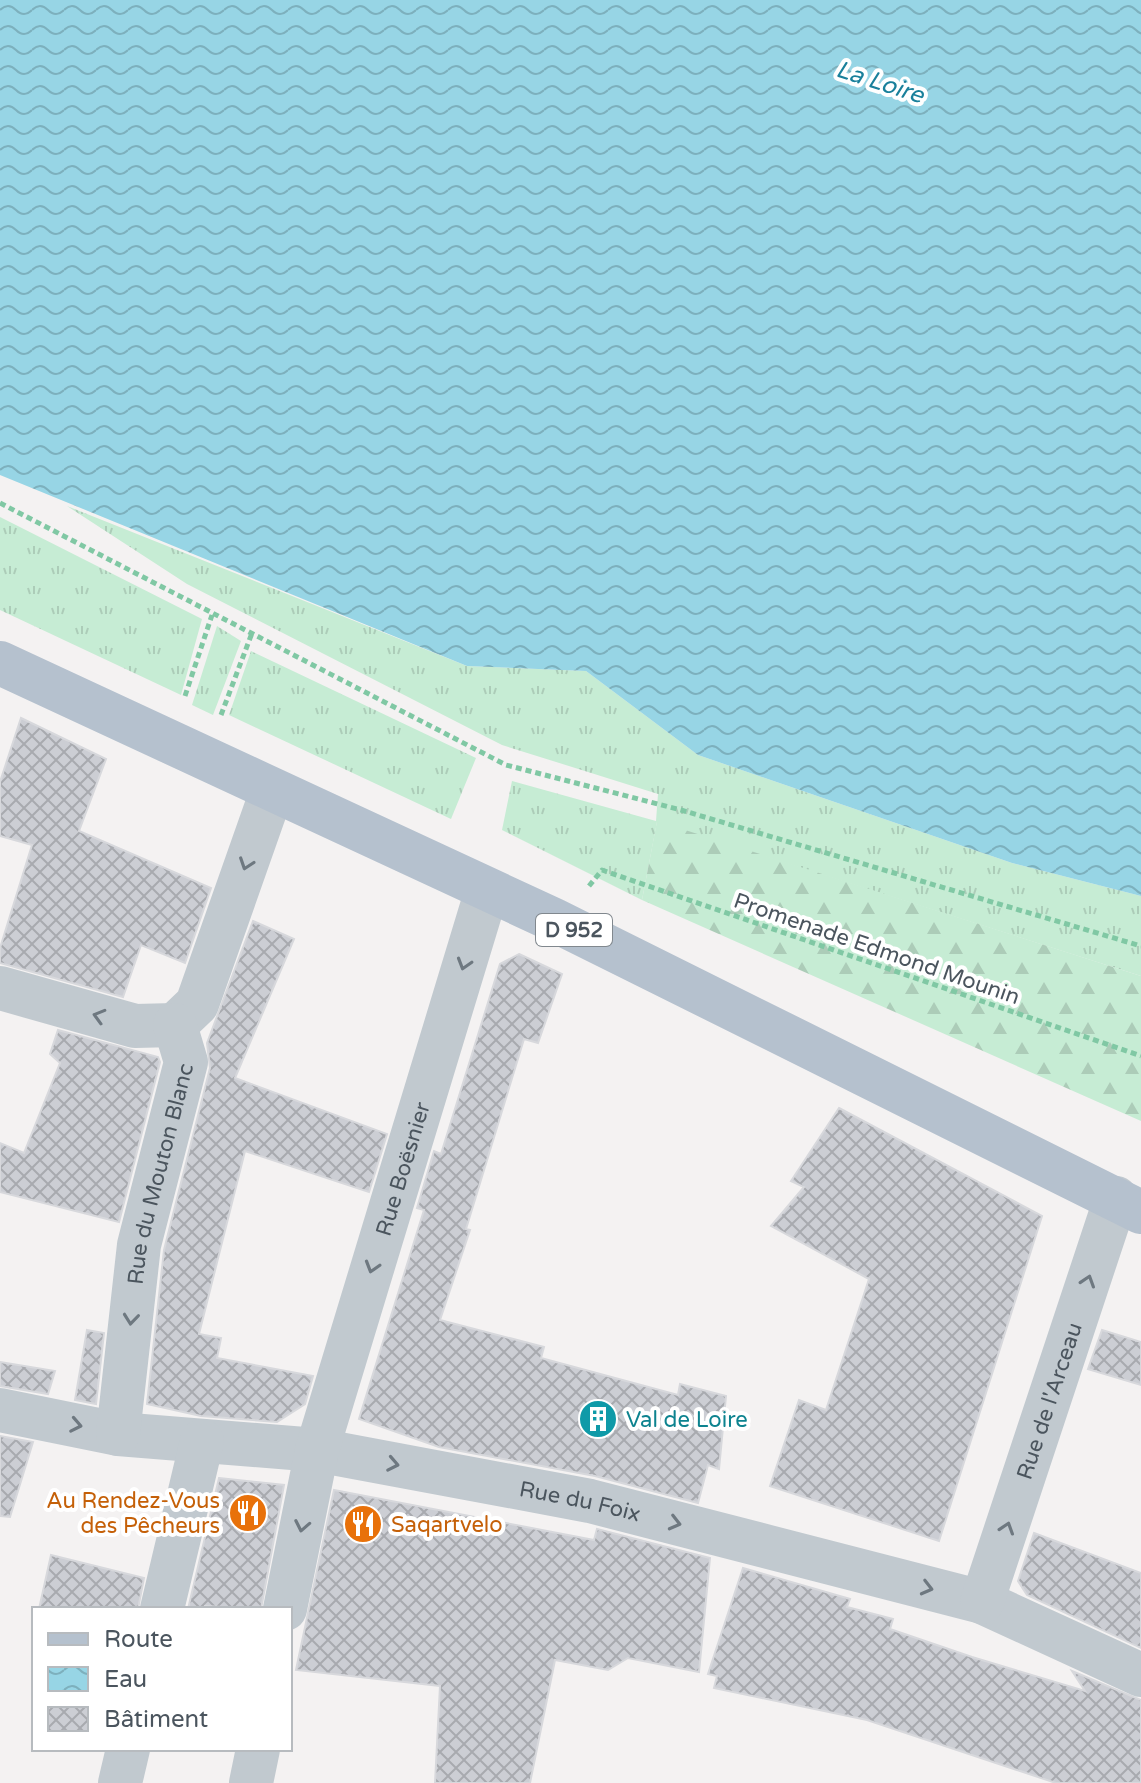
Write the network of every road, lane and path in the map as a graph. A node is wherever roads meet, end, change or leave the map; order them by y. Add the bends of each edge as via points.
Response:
1 (0, 503) edge
2 (212, 615) junction
3 (252, 633) junction
4 (0, 663) edge
5 (184, 698) dead end
6 (220, 717) dead end
7 (272, 791) junction
8 (602, 870) dead end
9 (487, 890) junction
10 (1141, 946) edge
11 (0, 988) edge
12 (175, 1025) junction
13 (1141, 1056) edge
14 (1128, 1205) edge
15 (0, 1410) edge
16 (118, 1434) junction
17 (202, 1441) junction
18 (317, 1450) junction
19 (982, 1602) junction
20 (162, 1607) edge
21 (285, 1607) edge
22 (1141, 1675) edge
23 (128, 1751) edge
24 (258, 1751) edge
25 (120, 1783) edge
26 (251, 1783) edge

1 - 2 path
2 - 3 path
2 - 5 path
3 - 6 path
3 - 10 path via 506,765 681,810
4 - 7 main road, D 952
7 - 9 main road, D 952
7 -> 12 street via 197,1004
8 - 13 path, Promenade Edmond Mounin
9 - 14 main road, D 952
9 -> 18 street, Rue Boësnier
12 -> 11 street via 135,1026
12 -> 16 street, Rue du Mouton Blanc via 186,1062 139,1245
19 -> 14 street, Rue de l'Arceau
15 -> 16 street, Rue du Foix
16 - 17 street, Rue du Foix
17 - 18 street, Rue du Foix
17 - 20 street
18 -> 19 street, Rue du Foix via 590,1501
18 -> 21 street, Rue Boësnier
19 - 22 street, Rue du Foix
23 - 25 street
24 - 26 street

